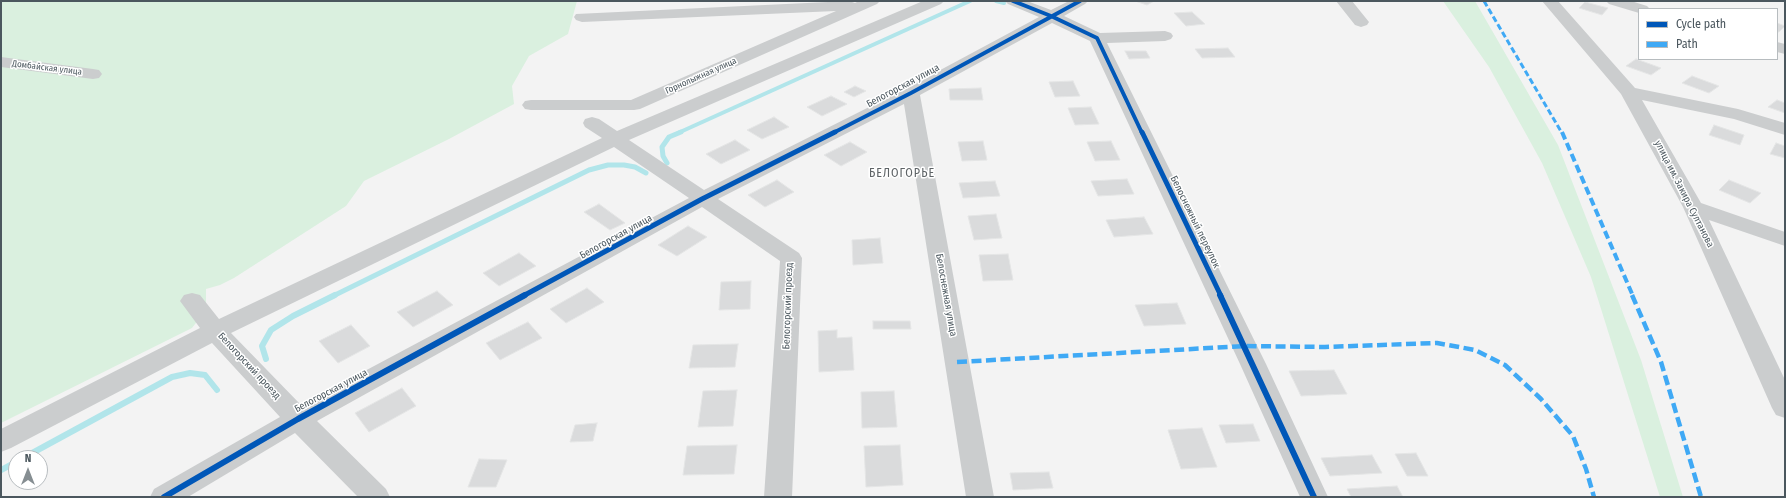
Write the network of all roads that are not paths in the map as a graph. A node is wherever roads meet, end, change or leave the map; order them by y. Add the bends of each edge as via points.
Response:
1 (936, 1) edge
2 (1013, 1) edge
3 (1080, 1) edge
4 (1344, 1) edge
5 (1550, 1) edge
6 (1614, 1) edge
7 (867, 3) edge
8 (1638, 8) edge
9 (1051, 16) junction
10 (582, 17) dead end
11 (1361, 22) dead end
12 (1166, 36) dead end
13 (1097, 38) junction
14 (1, 62) edge
15 (93, 74) dead end
16 (1629, 92) junction
17 (911, 93) junction
18 (531, 105) dead end
19 (592, 123) dead end
20 (1785, 130) edge
21 (615, 139) junction
22 (702, 199) junction
23 (1693, 207) junction
24 (1785, 239) edge
25 (192, 301) dead end
26 (215, 331) junction
27 (1783, 399) edge
28 (298, 419) junction
29 (1, 441) edge
30 (164, 497) edge
31 (376, 497) edge
32 (778, 497) edge
33 (980, 497) edge
34 (1314, 497) edge

1 - 21 street
2 - 9 street
3 - 9 street, Белогорская улица
4 - 11 street
5 - 16 street, улица им. Закира Султанова
6 - 8 street
7 - 10 street, Горнолыжная улица
7 - 18 street, Горнолыжная улица via 634,105
9 - 13 street
9 - 17 street, Белогорская улица
12 - 13 street
13 - 34 street, Белоснежный переулок
14 - 15 street, Домбайская улица
16 - 20 street via 1738,114
16 - 23 street, улица им. Закира Султанова
17 - 22 street, Белогорская улица
17 - 33 street, Белоснежная улица
19 - 21 street, Белогорский проезд
21 - 22 street, Белогорский проезд
21 - 26 street
22 - 28 street, Белогорская улица
22 - 32 street, Белогорский проезд via 791,258
23 - 24 street
23 - 27 street, улица им. Закира Султанова
25 - 26 street, Белогорский проезд
26 - 28 street, Белогорский проезд
26 - 29 street
28 - 30 street, Белогорская улица
28 - 31 street, Белогорский проезд

